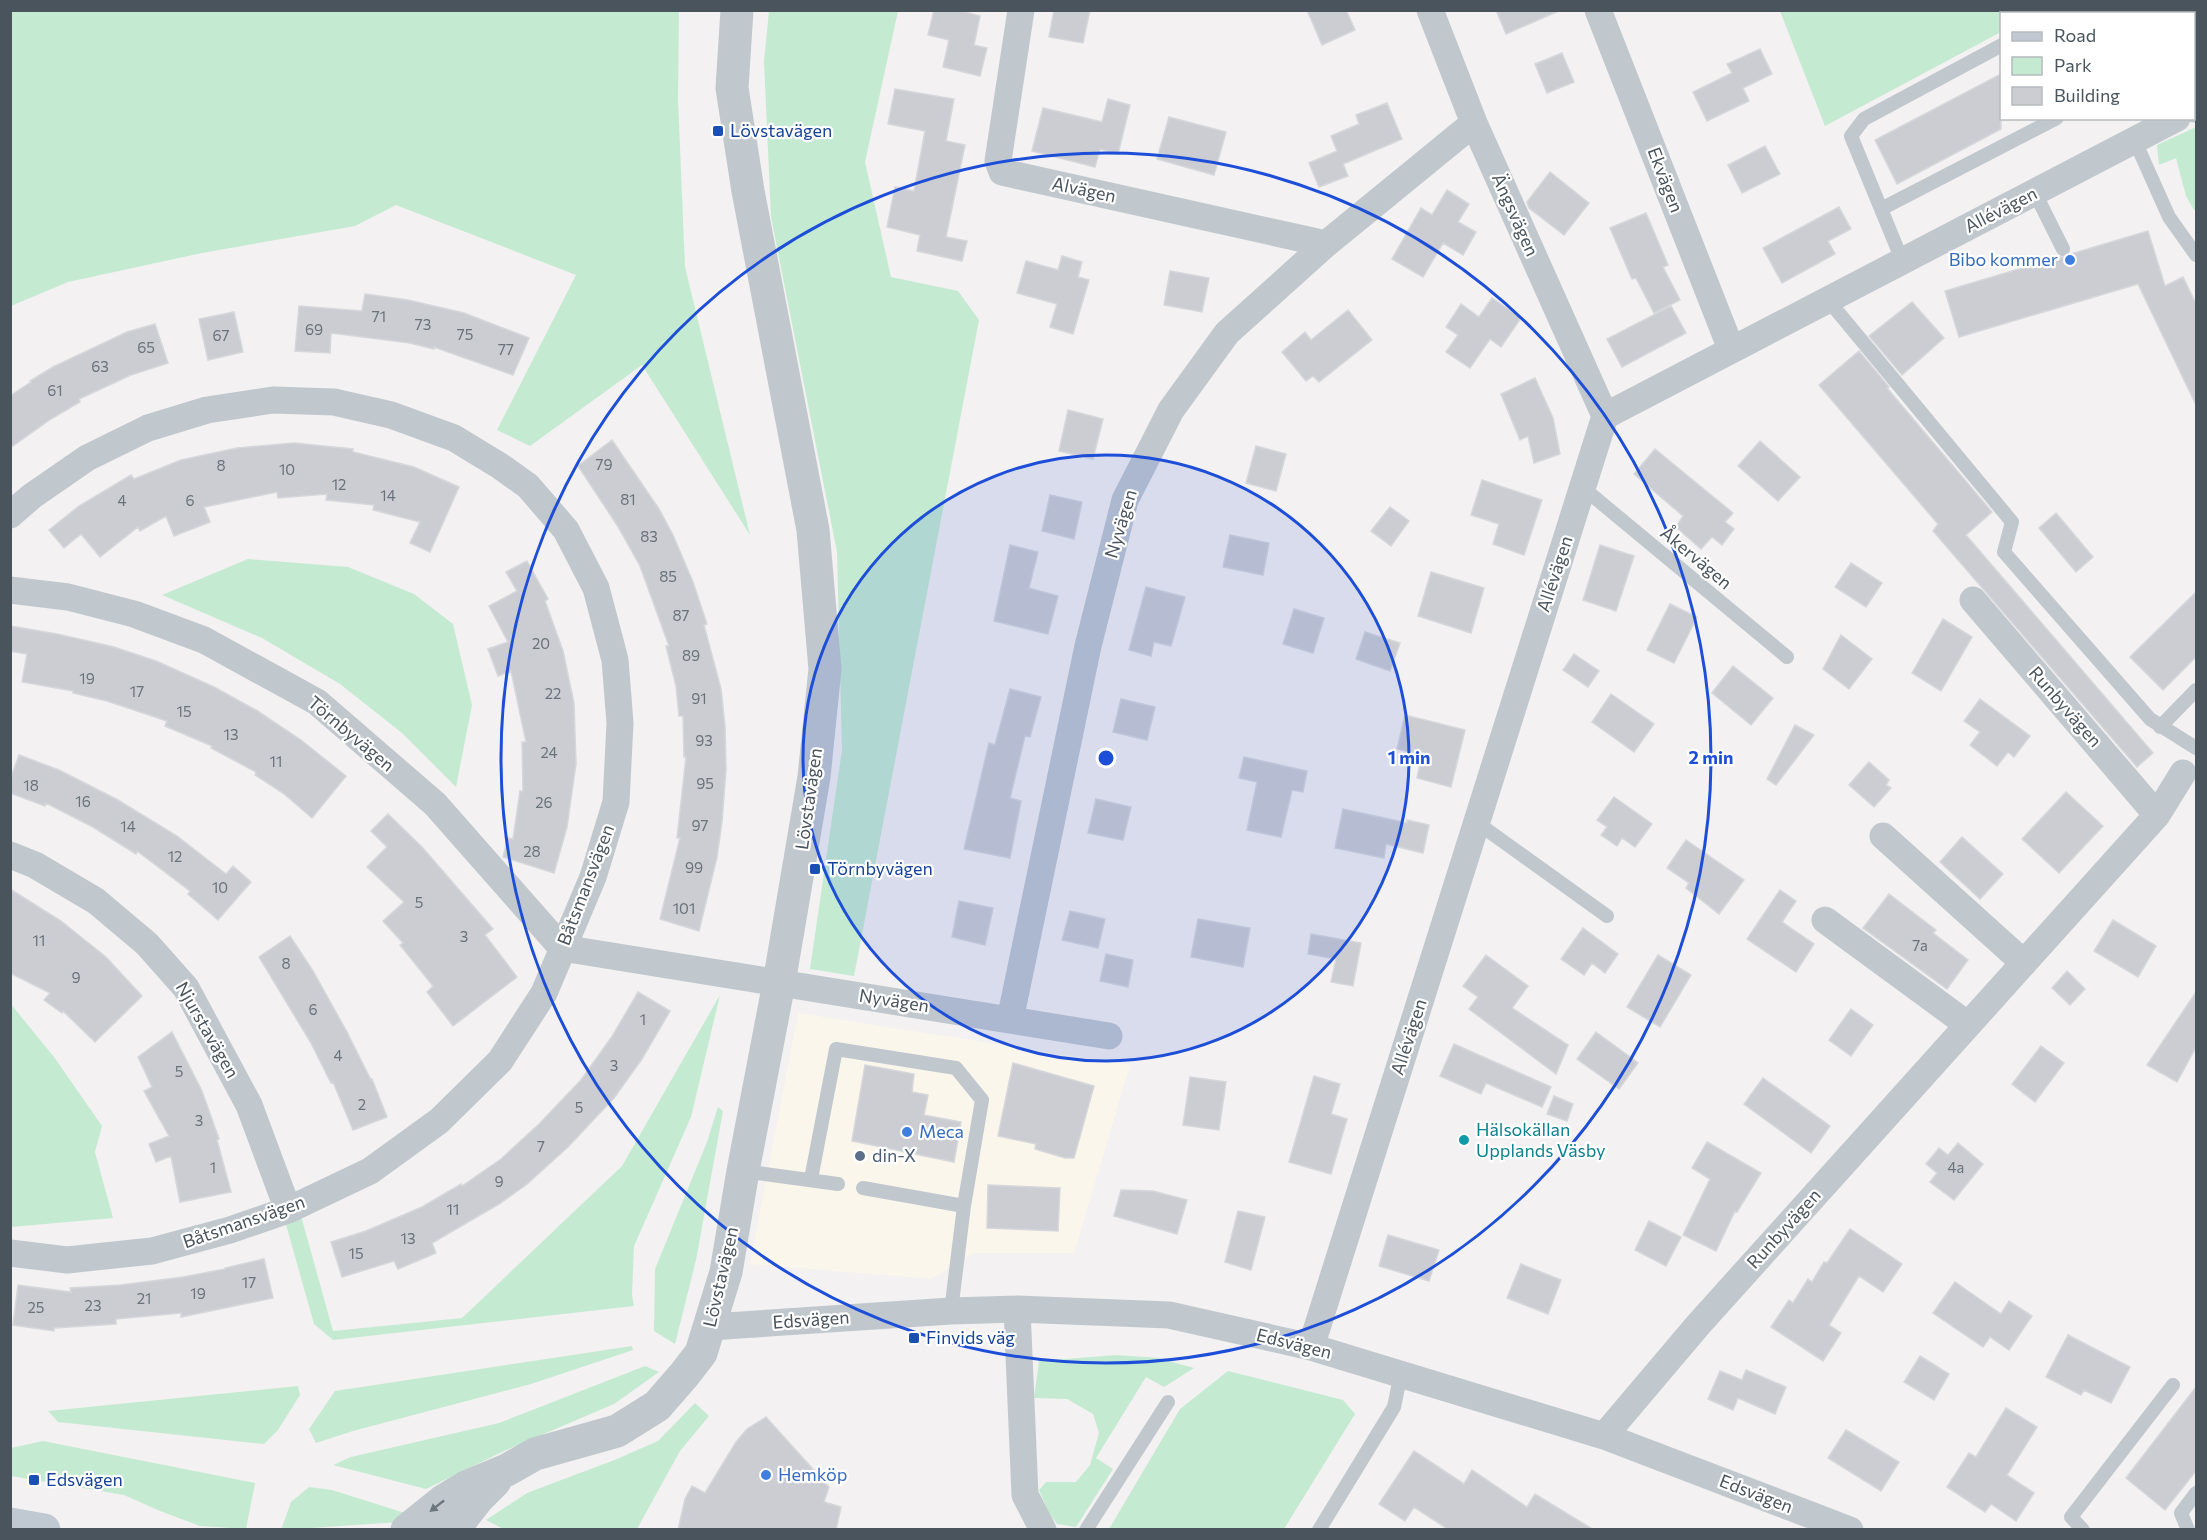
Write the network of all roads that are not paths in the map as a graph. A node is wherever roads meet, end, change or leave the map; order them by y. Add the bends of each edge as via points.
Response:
1 (737, 10) edge
2 (1021, 10) edge
3 (1430, 10) edge
4 (1598, 10) edge
5 (2000, 46) edge
6 (2053, 120) edge
7 (2173, 120) edge
8 (1474, 123) junction
9 (2135, 141) junction
10 (2035, 193) junction
11 (1881, 209) junction
12 (1326, 244) junction
13 (2063, 249) dead end
14 (2196, 255) edge
15 (1902, 260) junction
16 (1827, 300) junction
17 (1731, 349) junction
18 (1605, 416) junction
19 (1582, 487) junction
20 (10, 515) edge
21 (10, 590) edge
22 (1973, 600) dead end
23 (1787, 657) dead end
24 (2196, 690) edge
25 (2160, 727) junction
26 (2196, 748) edge
27 (2183, 773) dead end
28 (2157, 815) junction
29 (1476, 822) junction
30 (1883, 836) dead end
31 (10, 855) edge
32 (1607, 916) dead end
33 (1824, 920) dead end
34 (562, 948) junction
35 (2024, 963) junction
36 (779, 983) junction
37 (1010, 1020) junction
38 (1968, 1025) junction
39 (1109, 1036) dead end
40 (743, 1171) junction
41 (811, 1179) junction
42 (838, 1184) dead end
43 (863, 1188) dead end
44 (964, 1206) junction
45 (288, 1210) junction
46 (10, 1254) edge
47 (1017, 1309) junction
48 (951, 1311) junction
49 (710, 1327) junction
50 (1311, 1347) junction
51 (1401, 1373) junction
52 (2174, 1385) dead end
53 (1168, 1402) dead end
54 (1604, 1436) junction
55 (507, 1470) junction
56 (2196, 1493) edge
57 (10, 1524) edge
58 (44, 1530) edge
59 (407, 1530) edge
60 (453, 1530) edge
61 (1042, 1530) edge
62 (1086, 1530) edge
63 (1319, 1530) edge
64 (1851, 1530) edge
65 (2084, 1530) edge
66 (2188, 1530) edge

1 - 36 street, Lövstavägen via 732,88 813,530 825,669 814,777
2 - 12 street, Alvägen via 998,161 1002,172
3 - 8 street, Ängsvägen
4 - 17 street, Ekvägen
5 - 11 lane via 1864,119 1851,136
6 - 11 lane
7 - 9 street, Allévägen
8 - 12 street, Nyvägen
8 - 18 street, Ängsvägen
9 - 10 street, Allévägen
9 - 14 lane via 2169,217
10 - 13 lane
10 - 15 street, Allévägen
11 - 15 lane
12 - 37 street, Nyvägen via 1227,333 1171,410 1125,500 1088,645
15 - 16 street, Allévägen
16 - 17 street, Allévägen
16 - 25 lane via 2012,522 2004,552
17 - 18 street, Allévägen
18 - 19 street, Allévägen
19 - 23 lane, Åkervägen
19 - 29 street, Allévägen
20 - 34 street, Båtsmansvägen via 87,458 148,428 207,410 273,400 333,402 391,415 454,438 528,486 567,530 596,588 615,660 619,712 616,802 593,877
21 - 34 street, Törnbyvägen via 68,597 134,614 204,640 316,702 435,804
22 - 28 street, Runbyvägen
24 - 25 lane
25 - 26 lane
27 - 28 street, Runbyvägen
28 - 35 street, Runbyvägen
29 - 32 lane
29 - 50 street, Allévägen
30 - 35 street
31 - 45 street, Njurstavägen via 96,901 147,944 186,988 249,1105
33 - 38 street
34 - 36 street
34 - 45 street, Båtsmansvägen via 544,993 500,1061 440,1121 370,1172
35 - 38 street, Runbyvägen
36 - 37 street, Nyvägen
36 - 40 street, Lövstavägen
37 - 39 street, Nyvägen
38 - 54 street, Runbyvägen via 1698,1325
40 - 41 lane
40 - 49 street, Lövstavägen via 726,1272
41 - 42 lane
41 - 44 lane via 837,1048 956,1068 982,1100
43 - 44 lane
44 - 48 lane
45 - 46 street, Båtsmansvägen via 152,1251 67,1260
47 - 48 street, Edsvägen
47 - 50 street, Edsvägen via 1169,1315
47 - 61 street via 1025,1495
48 - 49 street, Edsvägen
49 - 55 street, Lövstavägen via 701,1353 657,1406 617,1431 535,1454
50 - 51 street, Edsvägen
51 - 54 street, Edsvägen
51 - 63 lane via 1394,1407
52 - 65 lane via 2071,1517
53 - 62 lane
54 - 64 street, Edsvägen
55 -> 59 street, Lövstavägen via 466,1487
55 - 60 street, Lövstavägen
56 - 66 lane via 2181,1513
57 - 58 main road

